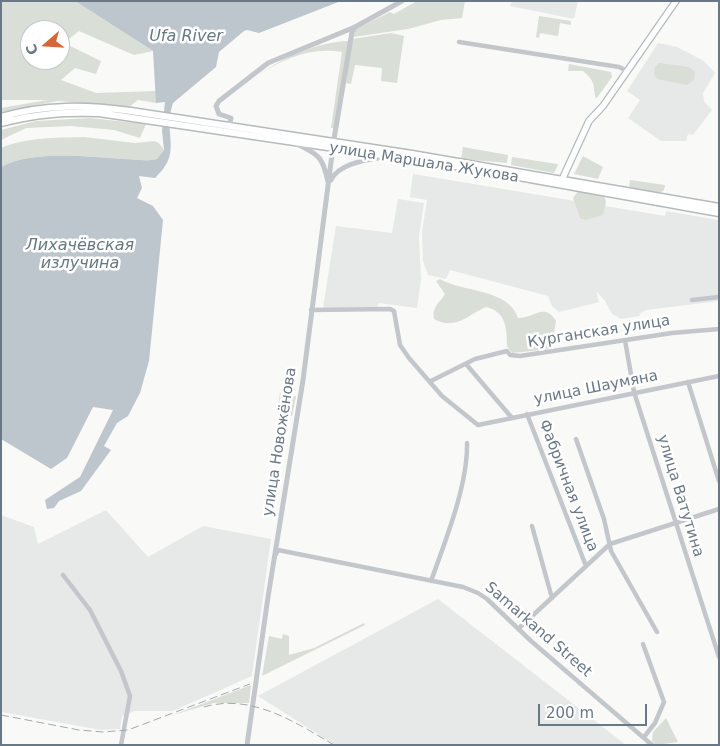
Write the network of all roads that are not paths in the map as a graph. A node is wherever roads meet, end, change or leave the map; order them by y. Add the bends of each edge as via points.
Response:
1 (402, 1) edge
2 (676, 1) edge
3 (355, 27) junction
4 (459, 42) dead end
5 (628, 71) junction
6 (130, 114) junction
7 (1, 117) edge
8 (1, 123) edge
9 (198, 124) junction
10 (229, 126) junction
11 (297, 144) junction
12 (334, 146) junction
13 (384, 157) junction
14 (560, 183) junction
15 (329, 188) junction
16 (719, 207) edge
17 (719, 213) edge
18 (719, 297) edge
19 (692, 300) dead end
20 (311, 310) junction
21 (719, 329) edge
22 (625, 340) junction
23 (466, 364) junction
24 (719, 376) edge
25 (431, 381) junction
26 (688, 382) junction
27 (634, 392) junction
28 (528, 414) junction
29 (512, 418) junction
30 (576, 439) dead end
31 (467, 443) dead end
32 (719, 481) edge
33 (719, 509) edge
34 (674, 522) junction
35 (532, 526) dead end
36 (610, 544) junction
37 (275, 555) junction
38 (586, 566) junction
39 (63, 574) dead end
40 (431, 581) junction
41 (552, 598) junction
42 (518, 629) junction
43 (657, 632) dead end
44 (643, 644) dead end
45 (719, 657) edge
46 (644, 737) junction
47 (122, 745) edge
48 (246, 745) edge
49 (652, 745) edge

1 - 3 street
2 - 5 main road
3 - 10 street via 268,62 237,86 216,106 219,114 231,118
3 - 12 street, улица Новожёнова
4 - 5 street
5 - 14 main road via 591,119
6 - 7 main road via 95,106 59,106
6 - 8 main road via 58,112
6 - 9 main road, улица Маршала Жукова
9 - 10 main road, улица Маршала Жукова
9 - 11 main road, улица Маршала Жукова
10 - 12 main road, улица Маршала Жукова
11 - 12 main road, улица Маршала Жукова
11 - 15 street via 321,158
12 - 13 main road, улица Маршала Жукова
12 - 14 main road, улица Маршала Жукова
12 - 15 street, улица Новожёнова
13 - 14 main road, улица Маршала Жукова
13 - 15 street via 338,171 333,175
14 - 16 main road, улица Маршала Жукова
14 - 17 main road, улица Маршала Жукова
15 - 20 street, улица Новожёнова
18 - 19 street
20 - 25 street via 394,311 400,344
20 - 37 street, улица Новожёнова
21 - 22 street, Курганская улица
22 - 23 street, Курганская улица via 520,356 510,355 507,350
22 - 27 street, улица Ватутина
23 - 25 street, Курганская улица
23 - 29 street
24 - 26 street, улица Шаумяна
25 - 29 street, улица Шаумяна via 442,396 478,425
26 - 27 street, улица Шаумяна
26 - 32 street
27 - 28 street, улица Шаумяна
27 - 34 street, улица Ватутина
28 - 29 street, улица Шаумяна
28 - 38 street, Фабричная улица
30 - 36 street
31 - 40 street via 461,487
33 - 34 street
34 - 36 street
34 - 45 street, улица Ватутина
35 - 41 street
36 - 38 street
36 - 43 street via 620,570
37 - 40 street, Samarkand Street via 278,550
37 - 48 street, улица Новожёнова
38 - 41 street
39 - 47 street via 90,610 130,696
40 - 42 street, Samarkand Street via 478,592
41 - 42 street
42 - 46 street, Samarkand Street
44 - 46 street via 664,702 655,723
46 - 49 street, Samarkand Street

